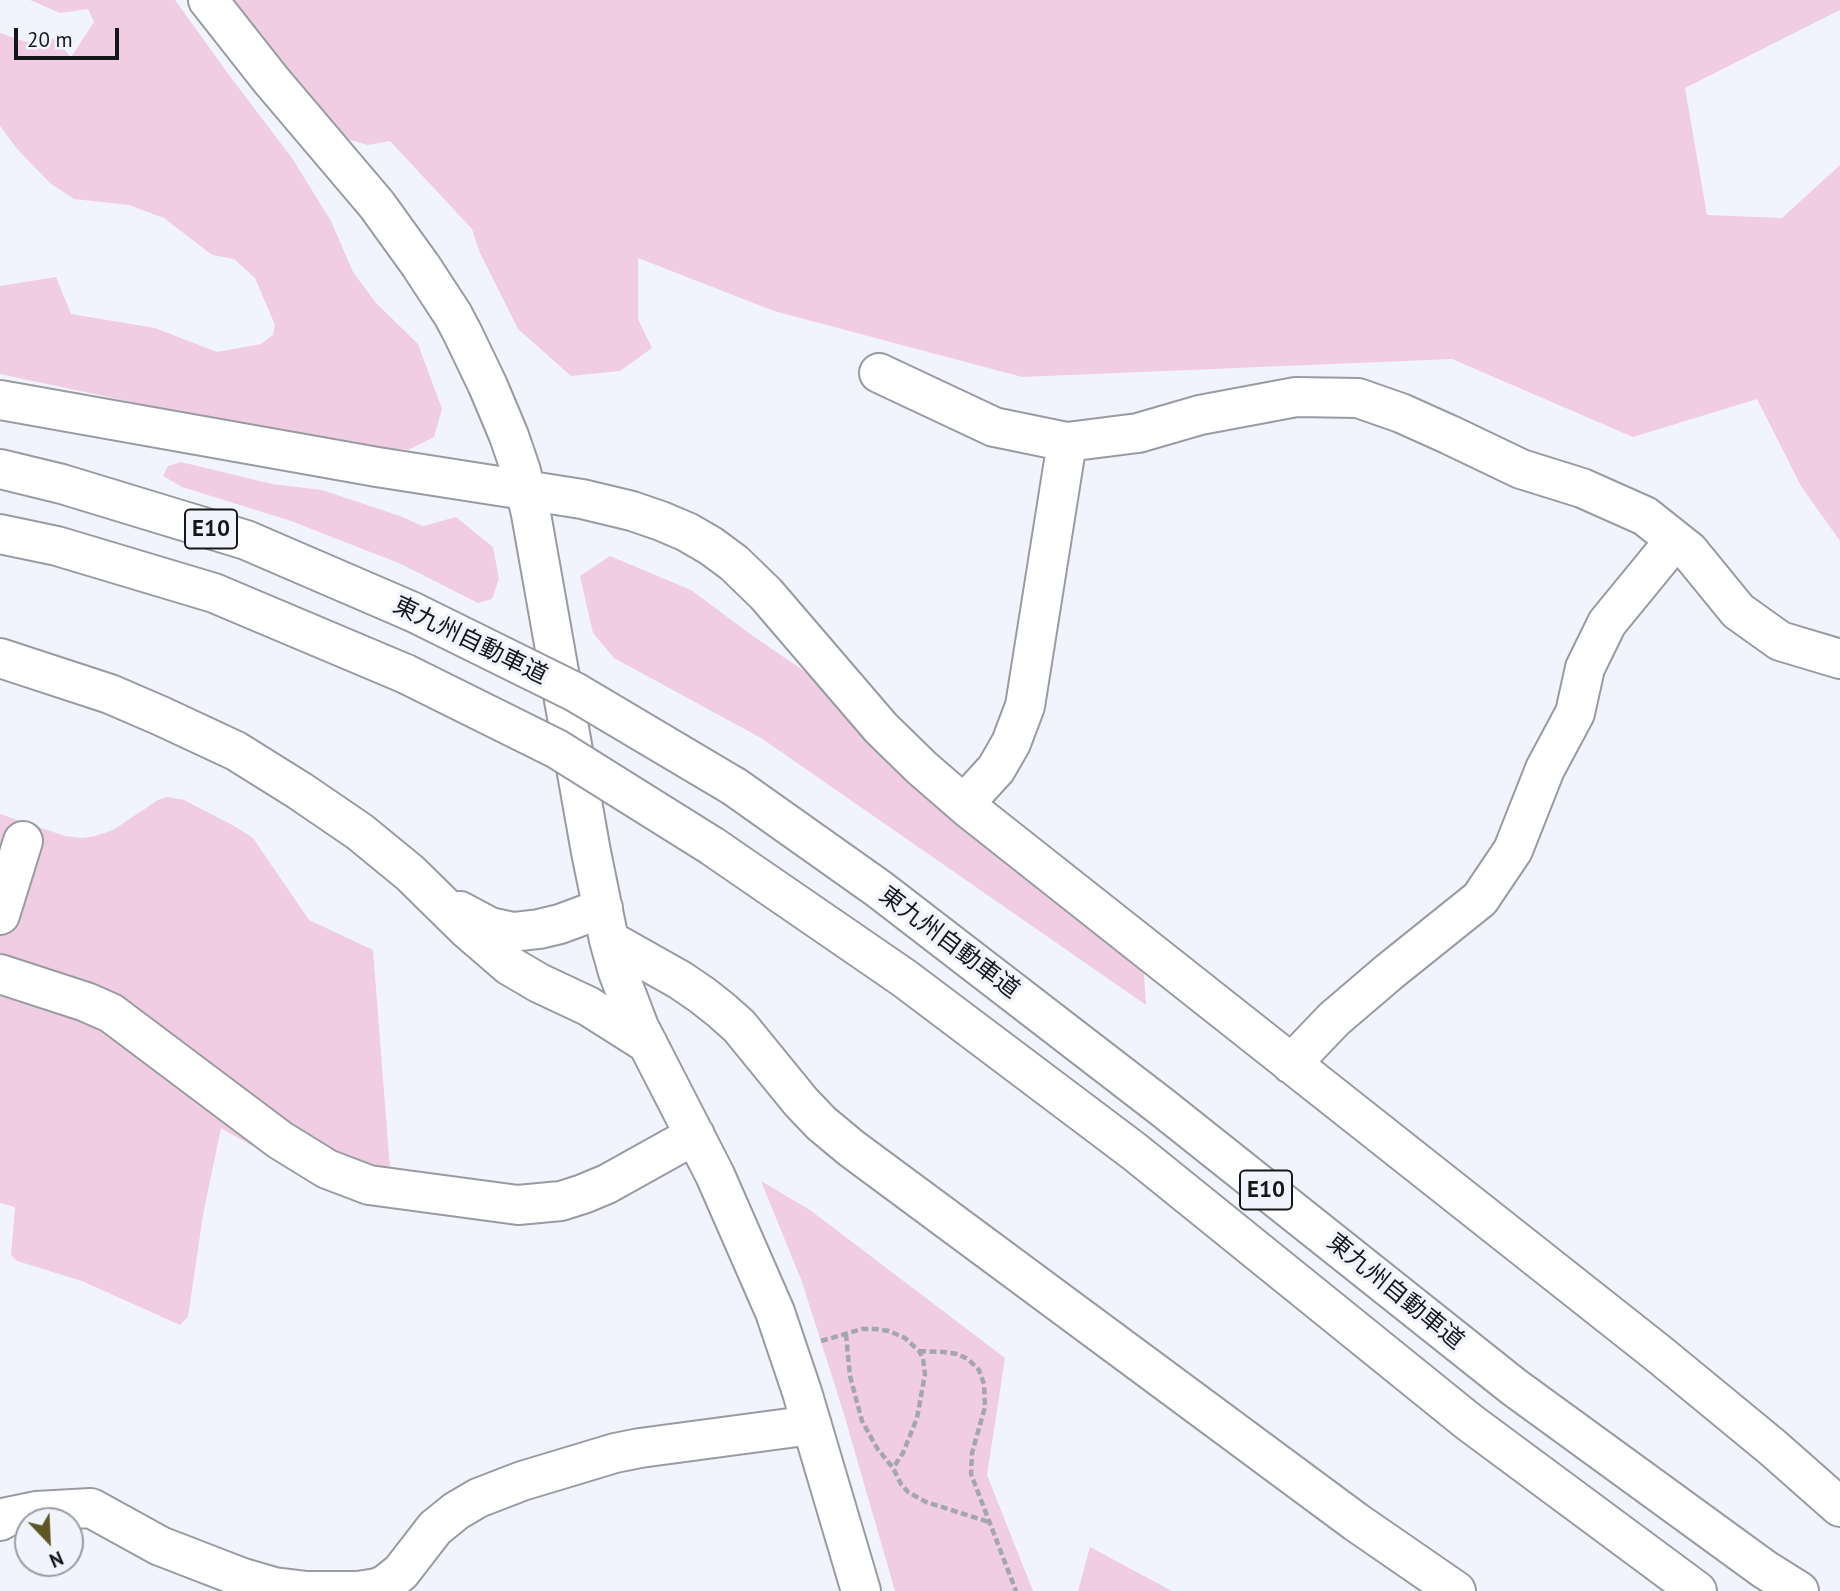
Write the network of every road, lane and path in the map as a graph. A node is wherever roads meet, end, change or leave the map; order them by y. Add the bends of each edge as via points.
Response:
1 (208, 0) edge
2 (879, 373) dead end
3 (0, 400) edge
4 (1067, 442) junction
5 (0, 469) edge
6 (526, 490) junction
7 (0, 534) edge
8 (1675, 540) junction
9 (0, 658) edge
10 (1840, 659) edge
11 (964, 804) junction
12 (23, 841) dead end
13 (427, 889) junction
14 (0, 915) edge
15 (606, 924) junction
16 (0, 974) edge
17 (648, 1044) junction
18 (1291, 1064) junction
19 (695, 1135) junction
20 (846, 1334) junction
21 (810, 1345) dead end
22 (919, 1351) junction
23 (812, 1425) junction
24 (893, 1468) junction
25 (1840, 1507) edge
26 (0, 1521) edge
27 (990, 1522) junction
28 (291, 1590) edge
29 (861, 1591) edge
30 (1016, 1591) edge
31 (1456, 1591) edge
32 (1697, 1591) edge
33 (1799, 1591) edge

1 - 6 main road via 377,205 441,296 488,386
2 - 4 main road via 995,427
3 - 6 main road
4 - 8 main road via 1138,433 1200,415 1296,397 1358,398 1646,516
4 - 11 main road via 1024,706 996,769
5 - 33 main road, 東九州自動車道 / E10, bridge via 246,540 413,612 575,692 735,787 879,889 1514,1387
6 - 11 main road via 632,511 711,546 765,594 881,728
6 - 15 main road
7 - 32 main road, E10, bridge via 214,593 406,674 557,749 712,846 904,978 1135,1152 1469,1422
8 - 10 main road via 1738,611 1780,641
8 - 18 main road via 1607,623 1585,668 1575,713 1545,769 1513,850 1480,899 1334,1018
9 - 13 main road via 110,694 236,751 332,812
11 - 18 main road
12 - 14 main road
13 - 15 main road via 479,922 502,930
13 - 17 main road via 510,966 588,1006
15 - 17 main road via 629,1004
15 - 31 main road via 721,1010 801,1102 851,1148
16 - 19 main road via 111,1013 280,1140 327,1169 369,1185 518,1205 561,1200 607,1184
17 - 19 main road
18 - 25 main road via 1659,1354
19 - 23 main road via 775,1312
20 - 21 path
20 - 22 path via 862,1329 889,1331
20 - 24 path via 850,1376 862,1421
22 - 24 path via 925,1374 917,1418
22 - 27 path via 968,1359 984,1384 985,1407 971,1474
23 - 28 main road via 615,1452 522,1481 456,1511 386,1584 358,1591
23 - 29 main road
24 - 27 path via 901,1484 916,1497
26 - 28 main road via 36,1511 91,1508 160,1546 243,1578
27 - 30 path

